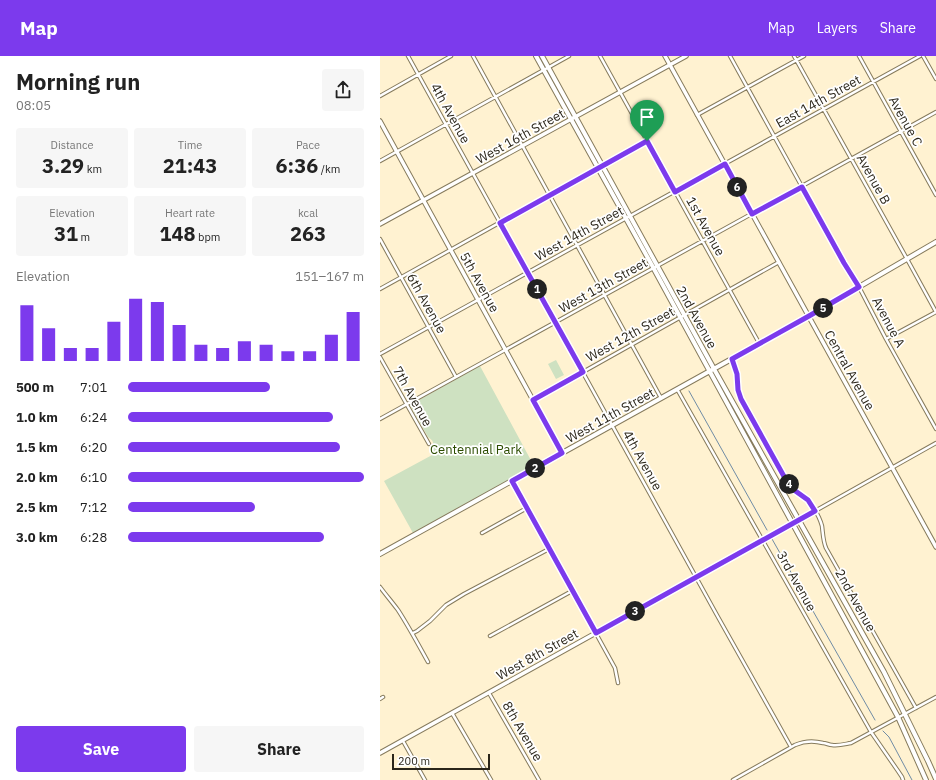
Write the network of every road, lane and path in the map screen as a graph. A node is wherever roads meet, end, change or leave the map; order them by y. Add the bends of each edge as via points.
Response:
1 (408, 56) edge
2 (451, 56) edge
3 (472, 56) edge
4 (536, 56) edge
5 (542, 56) edge
6 (569, 56) edge
7 (600, 56) edge
8 (664, 56) edge
9 (686, 56) edge
10 (730, 56) edge
11 (794, 56) edge
12 (804, 56) edge
13 (859, 56) edge
14 (922, 56) edge
15 (797, 60) junction
16 (670, 65) junction
17 (548, 68) junction
18 (544, 70) junction
19 (418, 74) junction
20 (936, 78) edge
21 (873, 82) junction
22 (747, 88) junction
23 (620, 92) junction
24 (380, 96) edge
25 (495, 97) junction
26 (824, 110) junction
27 (936, 112) edge
28 (697, 115) junction
29 (573, 118) junction
30 (380, 121) edge
31 (446, 124) junction
32 (901, 132) junction
33 (774, 137) junction
34 (647, 141) junction
35 (522, 146) junction
36 (397, 151) junction
37 (852, 159) junction
38 (380, 161) edge
39 (725, 164) junction
40 (600, 167) junction
41 (473, 173) junction
42 (802, 187) junction
43 (675, 192) junction
44 (550, 195) junction
45 (936, 195) edge
46 (424, 200) junction
47 (752, 214) junction
48 (628, 218) junction
49 (500, 223) junction
50 (380, 224) edge
51 (380, 239) edge
52 (703, 241) junction
53 (936, 242) edge
54 (577, 246) junction
55 (451, 250) junction
56 (907, 259) junction
57 (779, 262) junction
58 (656, 268) junction
59 (528, 273) junction
60 (401, 278) junction
61 (859, 287) junction
62 (380, 289) edge
63 (730, 290) junction
64 (605, 296) junction
65 (478, 300) junction
66 (936, 312) edge
67 (684, 315) junction
68 (809, 316) junction
69 (680, 318) junction
70 (556, 323) junction
71 (429, 327) junction
72 (886, 339) junction
73 (632, 344) junction
74 (760, 344) junction
75 (506, 350) junction
76 (380, 354) edge
77 (380, 357) edge
78 (732, 359) junction
79 (714, 369) junction
80 (583, 372) junction
81 (709, 372) junction
82 (456, 377) junction
83 (677, 389) junction
84 (662, 398) junction
85 (533, 400) junction
86 (407, 405) junction
87 (380, 419) edge
88 (612, 425) junction
89 (936, 429) edge
90 (936, 443) edge
91 (429, 444) dead end
92 (562, 453) junction
93 (892, 468) junction
94 (512, 481) junction
95 (527, 508) junction
96 (815, 511) junction
97 (799, 520) junction
98 (792, 524) junction
99 (482, 533) dead end
100 (762, 540) junction
101 (936, 547) edge
102 (549, 549) junction
103 (380, 554) edge
104 (696, 577) junction
105 (380, 587) edge
106 (572, 591) junction
107 (413, 633) junction
108 (596, 633) junction
109 (490, 636) dead end
110 (428, 662) dead end
111 (618, 683) dead end
112 (489, 692) junction
113 (936, 697) edge
114 (916, 708) junction
115 (452, 713) junction
116 (905, 714) junction
117 (898, 717) junction
118 (871, 732) junction
119 (403, 741) junction
120 (791, 747) junction
121 (380, 753) edge
122 (936, 779) edge
123 (425, 780) edge
124 (490, 780) edge
125 (539, 780) edge
126 (733, 780) edge
127 (903, 780) edge
128 (926, 780) edge

1 - 19 street, 4th Avenue
2 - 19 street
3 - 25 street
4 - 18 main road, 2nd Avenue
5 - 17 main road, 2nd Avenue
6 - 17 street
7 - 23 street, 1st Avenue
8 - 16 street, Central Avenue
9 - 16 street, West 16th Street
10 - 22 street, Avenue A
11 - 15 street, Avenue B
12 - 15 street
13 - 21 street, Avenue C
14 - 20 street
14 - 21 street, East 14th Street
15 - 22 street
15 - 26 street, Avenue B
16 - 23 street, West 16th Street
16 - 28 street, Central Avenue
17 - 18 street
17 - 29 main road, 2nd Avenue
18 - 25 street
18 - 29 main road, 2nd Avenue
19 - 24 street
19 - 31 street, 4th Avenue
21 - 26 street, East 14th Street
21 - 32 street, Avenue C
22 - 28 street
22 - 33 street, Avenue A
23 - 29 street, West 16th Street
23 - 34 street, 1st Avenue
25 - 31 street
25 - 35 street
26 - 33 street, East 14th Street
26 - 37 street, Avenue B
27 - 32 street, West 13th Street
28 - 39 street, Central Avenue
29 - 35 street, West 16th Street
29 - 40 main road, 2nd Avenue
30 - 36 street, 5th Avenue
31 - 36 street
31 - 41 street, 4th Avenue
32 - 37 street, West 13th Street
32 - 45 street, Avenue C
33 - 39 street, East 14th Street
33 - 42 street, Avenue A
34 - 40 street
34 - 43 street, 1st Avenue
35 - 41 street, West 16th Street
35 - 44 street
36 - 38 street
36 - 46 street, 5th Avenue
37 - 42 street, West 13th Street
37 - 56 street, Avenue B
39 - 43 street, West 14th Street
39 - 47 street, Central Avenue
40 - 44 street
40 - 48 main road, 2nd Avenue
41 - 46 street, West 16th Street
41 - 49 street, 4th Avenue
42 - 47 street, West 13th Street
42 - 61 street, Avenue A
43 - 48 street, West 14th Street
43 - 52 street, 1st Avenue
44 - 49 street
44 - 54 street
46 - 50 street, West 16th Street
46 - 55 street, 5th Avenue
47 - 52 street, West 13th Street
47 - 57 street, Central Avenue
48 - 54 street, West 14th Street
48 - 58 main road, 2nd Avenue
49 - 55 street
49 - 59 street, 4th Avenue
51 - 60 street, 6th Avenue
52 - 58 street, West 13th Street
52 - 63 street, 1st Avenue
53 - 56 main road, West 11th Street
54 - 59 street, West 14th Street
54 - 64 street
55 - 60 street
55 - 65 street, 5th Avenue
56 - 61 main road, West 11th Street
56 - 66 street, Avenue B
57 - 63 street, West 12th Street
57 - 68 street, Central Avenue
58 - 64 street, West 13th Street
58 - 67 main road, 2nd Avenue
58 - 69 main road, 2nd Avenue
59 - 65 street, West 14th Street
59 - 70 street, 4th Avenue
60 - 62 street
60 - 71 street, 6th Avenue
61 - 68 main road, West 11th Street
61 - 72 street, Avenue A
63 - 67 street, West 12th Street
63 - 74 street, 1st Avenue
64 - 70 street, West 13th Street
64 - 73 street
65 - 71 street, West 14th Street
65 - 75 street, 5th Avenue
66 - 72 street
67 - 69 street, West 12th Street
67 - 79 main road, 2nd Avenue
68 - 74 main road, West 11th Street
68 - 93 street, Central Avenue
69 - 73 street, West 12th Street
69 - 81 main road, 2nd Avenue
70 - 75 street, West 13th Street
70 - 80 street, 4th Avenue
71 - 76 street, West 14th Street
71 - 82 street, 6th Avenue
72 - 89 street, Avenue A
73 - 80 street, West 12th Street
73 - 84 street
74 - 78 main road, West 11th Street
75 - 82 street, West 13th Street
75 - 85 street, 5th Avenue
77 - 86 street, 7th Avenue
78 - 79 main road, West 11th Street
78 - 96 street via 741,399 786,480 794,490 808,500
79 - 81 main road, West 11th Street
79 - 97 main road, 2nd Avenue
80 - 85 street, West 12th Street
80 - 88 street, 4th Avenue
81 - 83 main road, West 11th Street
81 - 98 main road, 2nd Avenue
82 - 86 street, West 13th Street
83 - 84 main road, West 11th Street
83 - 100 street, 3rd Avenue
84 - 88 main road, West 11th Street
85 - 92 street, 5th Avenue
86 - 87 street, West 13th Street
86 - 91 street, 7th Avenue
88 - 92 main road, West 11th Street
88 - 104 street, 4th Avenue
90 - 93 street, West 8th Street
92 - 94 main road, West 11th Street
93 - 96 street, West 8th Street
93 - 101 street, Central Avenue
94 - 95 street
94 - 103 main road, West 11th Street
95 - 99 street
95 - 102 street
96 - 97 street, West 8th Street
96 - 114 street via 822,526 826,548
97 - 98 street, West 8th Street
97 - 116 main road, 2nd Avenue via 877,658
98 - 100 street, West 8th Street
98 - 117 main road, 2nd Avenue
100 - 104 street, West 8th Street
100 - 118 street, 3rd Avenue
102 - 106 street
102 - 107 street via 446,605
104 - 108 street, West 8th Street
104 - 120 street, 4th Avenue
105 - 107 street
106 - 108 street
106 - 109 street
107 - 110 street
108 - 111 street via 615,668
108 - 112 street, West 8th Street
112 - 115 street, West 8th Street
112 - 125 street, 8th Avenue
113 - 114 street
114 - 116 street
115 - 119 street, West 8th Street
115 - 124 street
116 - 117 street
116 - 122 main road, 2nd Avenue
117 - 118 street
117 - 128 main road, 2nd Avenue
118 - 120 street via 842,745 803,741
118 - 127 street, 3rd Avenue
119 - 121 street, West 8th Street
119 - 123 street
120 - 126 street

